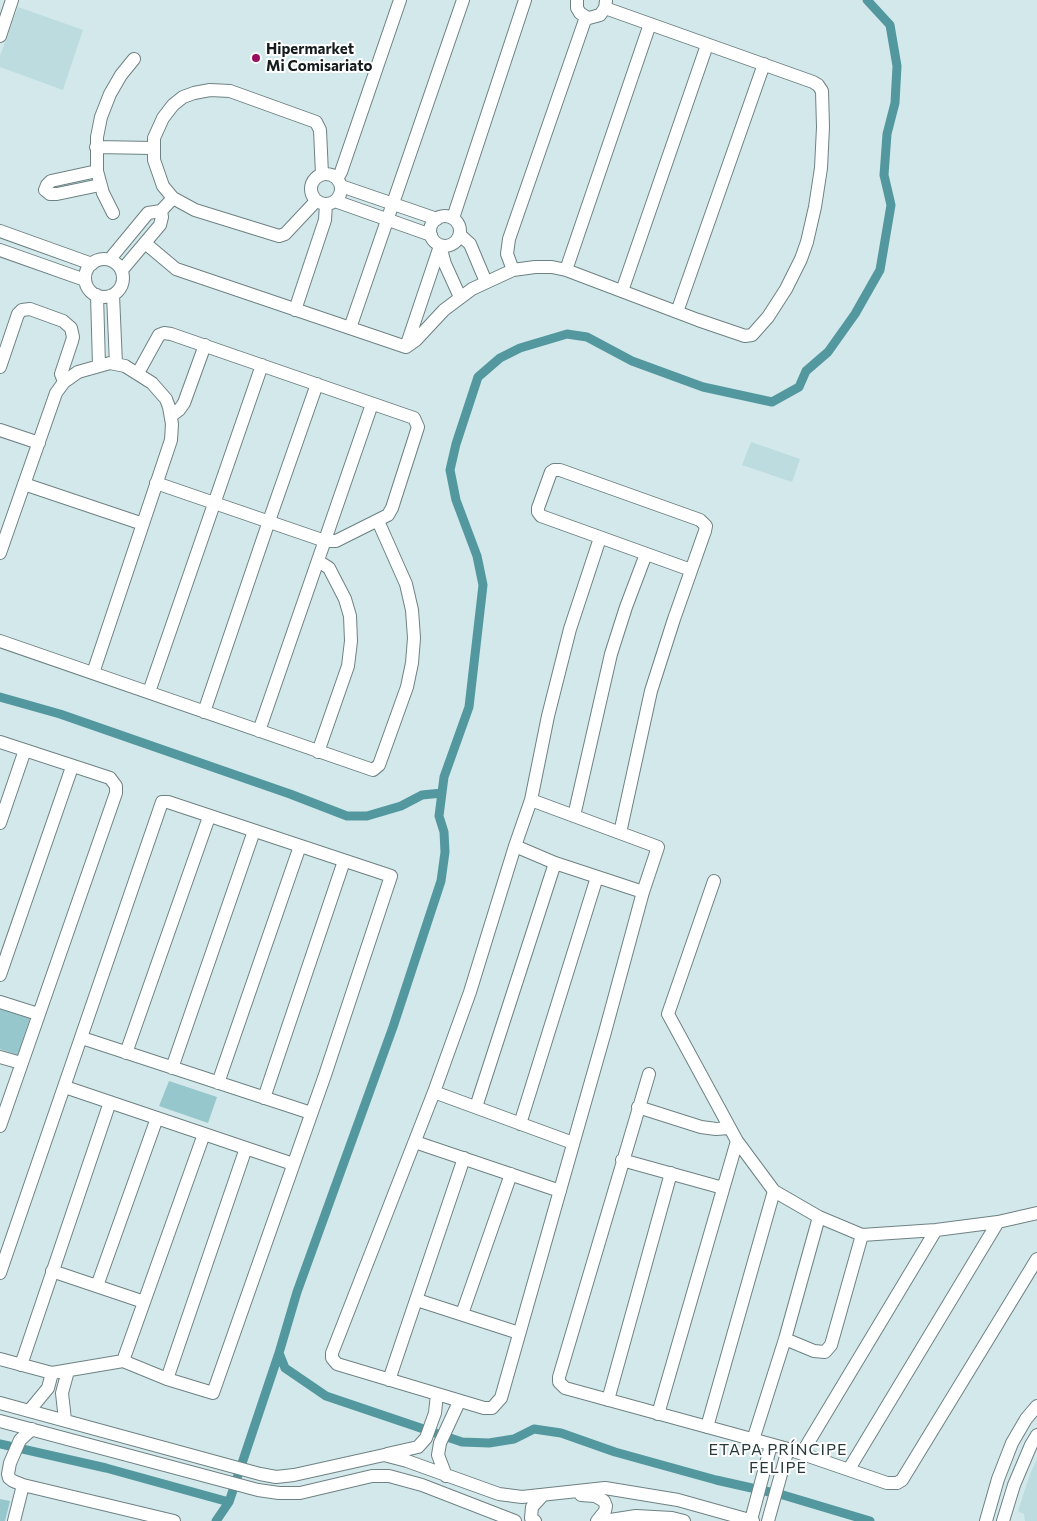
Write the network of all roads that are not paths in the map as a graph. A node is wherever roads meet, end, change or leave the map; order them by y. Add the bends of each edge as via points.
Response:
1 (12, 0) edge
2 (400, 0) edge
3 (463, 0) edge
4 (525, 0) edge
5 (577, 0) edge
6 (606, 4) edge
7 (586, 17) junction
8 (650, 24) junction
9 (0, 36) edge
10 (708, 45) junction
11 (134, 58) dead end
12 (764, 64) junction
13 (96, 146) junction
14 (153, 148) junction
15 (97, 171) junction
16 (322, 174) junction
17 (339, 182) junction
18 (100, 185) junction
19 (173, 198) junction
20 (326, 202) junction
21 (393, 203) junction
22 (160, 211) junction
23 (114, 213) dead end
24 (453, 218) junction
25 (437, 219) junction
26 (387, 220) junction
27 (0, 231) edge
28 (431, 235) junction
29 (460, 235) junction
30 (145, 243) junction
31 (440, 246) junction
32 (0, 250) edge
33 (110, 259) junction
34 (92, 264) junction
35 (122, 270) junction
36 (513, 270) junction
37 (566, 270) junction
38 (85, 280) junction
39 (486, 282) junction
40 (622, 291) junction
41 (113, 295) junction
42 (97, 296) junction
43 (460, 297) junction
44 (295, 310) junction
45 (677, 312) junction
46 (350, 328) junction
47 (205, 345) junction
48 (406, 347) junction
49 (116, 364) junction
50 (99, 365) junction
51 (262, 365) junction
52 (0, 367) edge
53 (138, 372) junction
54 (64, 382) junction
55 (317, 384) junction
56 (372, 404) junction
57 (171, 416) junction
58 (0, 430) edge
59 (39, 443) junction
60 (156, 483) junction
61 (24, 484) junction
62 (214, 502) junction
63 (269, 521) junction
64 (378, 521) junction
65 (143, 524) junction
66 (600, 538) junction
67 (325, 541) junction
68 (0, 553) edge
69 (646, 554) junction
70 (318, 561) junction
71 (691, 570) junction
72 (0, 641) edge
73 (93, 673) junction
74 (149, 692) junction
75 (204, 712) junction
76 (259, 731) junction
77 (0, 742) edge
78 (25, 750) junction
79 (318, 752) junction
80 (72, 766) junction
81 (531, 800) junction
82 (209, 816) junction
83 (574, 816) junction
84 (0, 823) edge
85 (254, 831) junction
86 (620, 833) junction
87 (300, 846) junction
88 (515, 846) junction
89 (344, 861) junction
90 (555, 863) junction
91 (597, 877) junction
92 (714, 880) dead end
93 (643, 892) junction
94 (0, 976) edge
95 (0, 1002) edge
96 (38, 1014) junction
97 (82, 1038) junction
98 (126, 1053) junction
99 (0, 1057) edge
100 (21, 1063) junction
101 (172, 1068) junction
102 (649, 1074) dead end
103 (218, 1083) junction
104 (65, 1086) junction
105 (434, 1092) junction
106 (264, 1098) junction
107 (110, 1102) junction
108 (476, 1108) junction
109 (638, 1108) junction
110 (311, 1113) junction
111 (157, 1118) junction
112 (520, 1124) junction
113 (0, 1126) edge
114 (729, 1128) junction
115 (204, 1134) junction
116 (737, 1141) junction
117 (415, 1142) junction
118 (573, 1143) junction
119 (246, 1148) junction
120 (464, 1158) junction
121 (622, 1160) junction
122 (293, 1164) junction
123 (671, 1173) junction
124 (511, 1174) junction
125 (723, 1188) junction
126 (560, 1191) junction
127 (774, 1191) junction
128 (1037, 1213) edge
129 (819, 1217) junction
130 (998, 1222) junction
131 (936, 1230) junction
132 (862, 1235) junction
133 (1037, 1259) edge
134 (52, 1271) junction
135 (0, 1273) edge
136 (98, 1286) junction
137 (417, 1300) junction
138 (144, 1302) junction
139 (462, 1314) junction
140 (519, 1333) junction
141 (785, 1338) junction
142 (0, 1359) edge
143 (123, 1361) junction
144 (21, 1365) junction
145 (68, 1371) junction
146 (52, 1373) junction
147 (167, 1379) junction
148 (389, 1380) junction
149 (437, 1394) junction
150 (608, 1400) junction
151 (0, 1402) edge
152 (459, 1402) junction
153 (1037, 1406) edge
154 (29, 1411) junction
155 (658, 1414) junction
156 (66, 1420) junction
157 (0, 1421) edge
158 (707, 1427) junction
159 (32, 1428) junction
160 (1037, 1435) edge
161 (753, 1440) junction
162 (771, 1445) junction
163 (788, 1449) junction
164 (802, 1453) junction
165 (384, 1455) junction
166 (849, 1469) junction
167 (764, 1473) junction
168 (446, 1476) junction
169 (779, 1477) junction
170 (23, 1485) junction
171 (560, 1492) junction
172 (543, 1495) junction
173 (149, 1518) edge
174 (14, 1521) edge
175 (174, 1521) edge
176 (515, 1521) edge
177 (535, 1521) edge
178 (597, 1521) edge
179 (604, 1521) edge
180 (684, 1521) edge
181 (752, 1521) edge
182 (768, 1521) edge
183 (986, 1521) edge
184 (1003, 1521) edge

1 - 9 street
2 - 17 street
3 - 21 street
4 - 24 street
5 - 7 street via 577,8
6 - 7 street via 600,15
6 - 8 street
7 - 36 street via 509,239 507,254
8 - 10 street
8 - 37 street
10 - 12 street
10 - 40 street
11 - 13 street via 105,105
12 - 45 street
12 - 45 street via 813,82 822,91 821,168 812,225 804,250 778,304 752,335 742,335
13 - 14 street
13 - 15 street
14 - 16 street via 158,126 178,101 202,91 224,90 316,122 320,130
14 - 19 street via 159,177
15 - 18 street
15 - 18 street via 51,181 45,190 52,195
16 - 17 street via 328,174
16 - 20 street via 313,180 311,186 313,197
17 - 20 street via 340,194
17 - 21 street
18 - 23 street
19 - 20 street via 195,210 275,236 284,234
19 - 22 street
20 - 26 street
20 - 44 street via 325,220
21 - 25 street
21 - 26 street
22 - 30 street via 160,225
22 - 33 street via 148,213
24 - 25 street
24 - 29 street via 459,226
25 - 28 street via 430,229
26 - 28 street
26 - 46 street
27 - 34 street
28 - 31 street
29 - 31 street via 454,244
29 - 39 street via 470,244
30 - 35 street
30 - 44 street via 176,269
31 - 43 street
31 - 48 street
32 - 38 street
33 - 34 street via 97,260
33 - 35 street
34 - 38 street
35 - 41 street via 122,286
36 - 37 street via 546,267
36 - 39 street
37 - 40 street
38 - 42 street
39 - 43 street
40 - 45 street
41 - 42 street
41 - 49 street
42 - 50 street
43 - 48 street
44 - 46 street
46 - 48 street
47 - 51 street
47 - 53 street via 161,334
47 - 57 street via 184,403
49 - 50 street
49 - 53 street
50 - 54 street via 78,372
51 - 55 street
51 - 62 street
52 - 54 street via 18,314 30,309 63,321 71,328 72,341 61,374
53 - 57 street via 166,399
54 - 59 street via 56,393
55 - 56 street
55 - 63 street
56 - 64 street via 414,418 418,427 392,508
56 - 67 street
57 - 60 street via 171,440
58 - 59 street
59 - 61 street
60 - 62 street
60 - 65 street
61 - 65 street
61 - 68 street
62 - 63 street
62 - 74 street
63 - 67 street
63 - 75 street
64 - 67 street via 336,541
64 - 79 street via 401,571 412,610 413,651 407,688 378,768 369,769
65 - 73 street
66 - 69 street
66 - 71 street via 539,514 538,508 552,471 560,470 702,521 706,529
66 - 81 street via 570,629
67 - 70 street
69 - 71 street
69 - 83 street via 611,654
70 - 76 street
70 - 79 street via 330,568 345,599 352,635 348,666
71 - 86 street via 651,691
72 - 73 street
73 - 74 street
74 - 75 street
75 - 76 street
76 - 79 street
77 - 78 street
78 - 80 street
78 - 84 street
80 - 94 street
80 - 96 street via 110,778 116,786 116,794
81 - 83 street
81 - 88 street
82 - 85 street
82 - 97 street via 162,802
82 - 98 street
83 - 86 street
85 - 87 street
85 - 101 street
86 - 93 street via 658,848
87 - 89 street
87 - 103 street
88 - 90 street
88 - 105 street via 470,992
89 - 106 street
89 - 110 street via 391,876
90 - 91 street
90 - 108 street
91 - 93 street
91 - 112 street
92 - 114 street via 668,1014
93 - 118 street
95 - 96 street
96 - 100 street
97 - 98 street
97 - 104 street
98 - 101 street
99 - 100 street
100 - 113 street
101 - 103 street
102 - 109 street
103 - 106 street
104 - 107 street
104 - 135 street
105 - 108 street
105 - 117 street
106 - 110 street
107 - 111 street
107 - 134 street
108 - 112 street
109 - 114 street via 701,1126
109 - 121 street
110 - 122 street
111 - 115 street
111 - 136 street
112 - 118 street
114 - 116 street
115 - 119 street
115 - 138 street
116 - 125 street
116 - 127 street
117 - 120 street
117 - 148 street via 332,1353 337,1364
118 - 126 street
119 - 122 street
119 - 147 street
120 - 124 street
120 - 137 street
121 - 123 street
121 - 150 street via 559,1377 565,1388
122 - 147 street via 213,1393
123 - 125 street
123 - 150 street
124 - 126 street
124 - 139 street
125 - 155 street
126 - 140 street
127 - 129 street
127 - 158 street
128 - 130 street
129 - 132 street
129 - 141 street
130 - 131 street
130 - 166 street
131 - 132 street
131 - 164 street
132 - 141 street via 831,1345 825,1352 814,1351
133 - 166 street via 902,1480 887,1483
134 - 136 street
134 - 144 street
136 - 138 street
137 - 139 street
137 - 148 street
138 - 143 street
139 - 140 street
140 - 152 street via 498,1403 492,1408 484,1408
141 - 161 street
142 - 144 street
143 - 145 street
143 - 147 street
144 - 146 street
145 - 146 street
145 - 156 street via 62,1394
146 - 154 street via 48,1388
148 - 149 street
149 - 152 street
149 - 165 street via 434,1418 426,1438 418,1447
150 - 155 street
151 - 154 street
152 - 168 street via 440,1443 438,1455
153 - 183 street via 1012,1443
154 - 156 street
155 - 158 street
156 - 165 street via 276,1477
157 - 159 street
158 - 161 street
159 - 170 street via 20,1440 10,1464 9,1478
159 - 176 street via 279,1493 300,1493 372,1476 388,1476 422,1484
160 - 184 street via 1014,1485
161 - 162 street
162 - 163 street
162 - 167 street
163 - 164 street
163 - 169 street
164 - 166 street
165 - 168 street
167 - 169 street
167 - 181 street
168 - 172 street via 499,1494
169 - 182 street
170 - 173 street
170 - 174 street
171 - 172 street
171 - 178 street via 600,1498 606,1506
171 - 181 street via 605,1488 678,1500
172 - 177 street via 532,1507 531,1518
173 - 175 street
179 - 180 street via 636,1516

